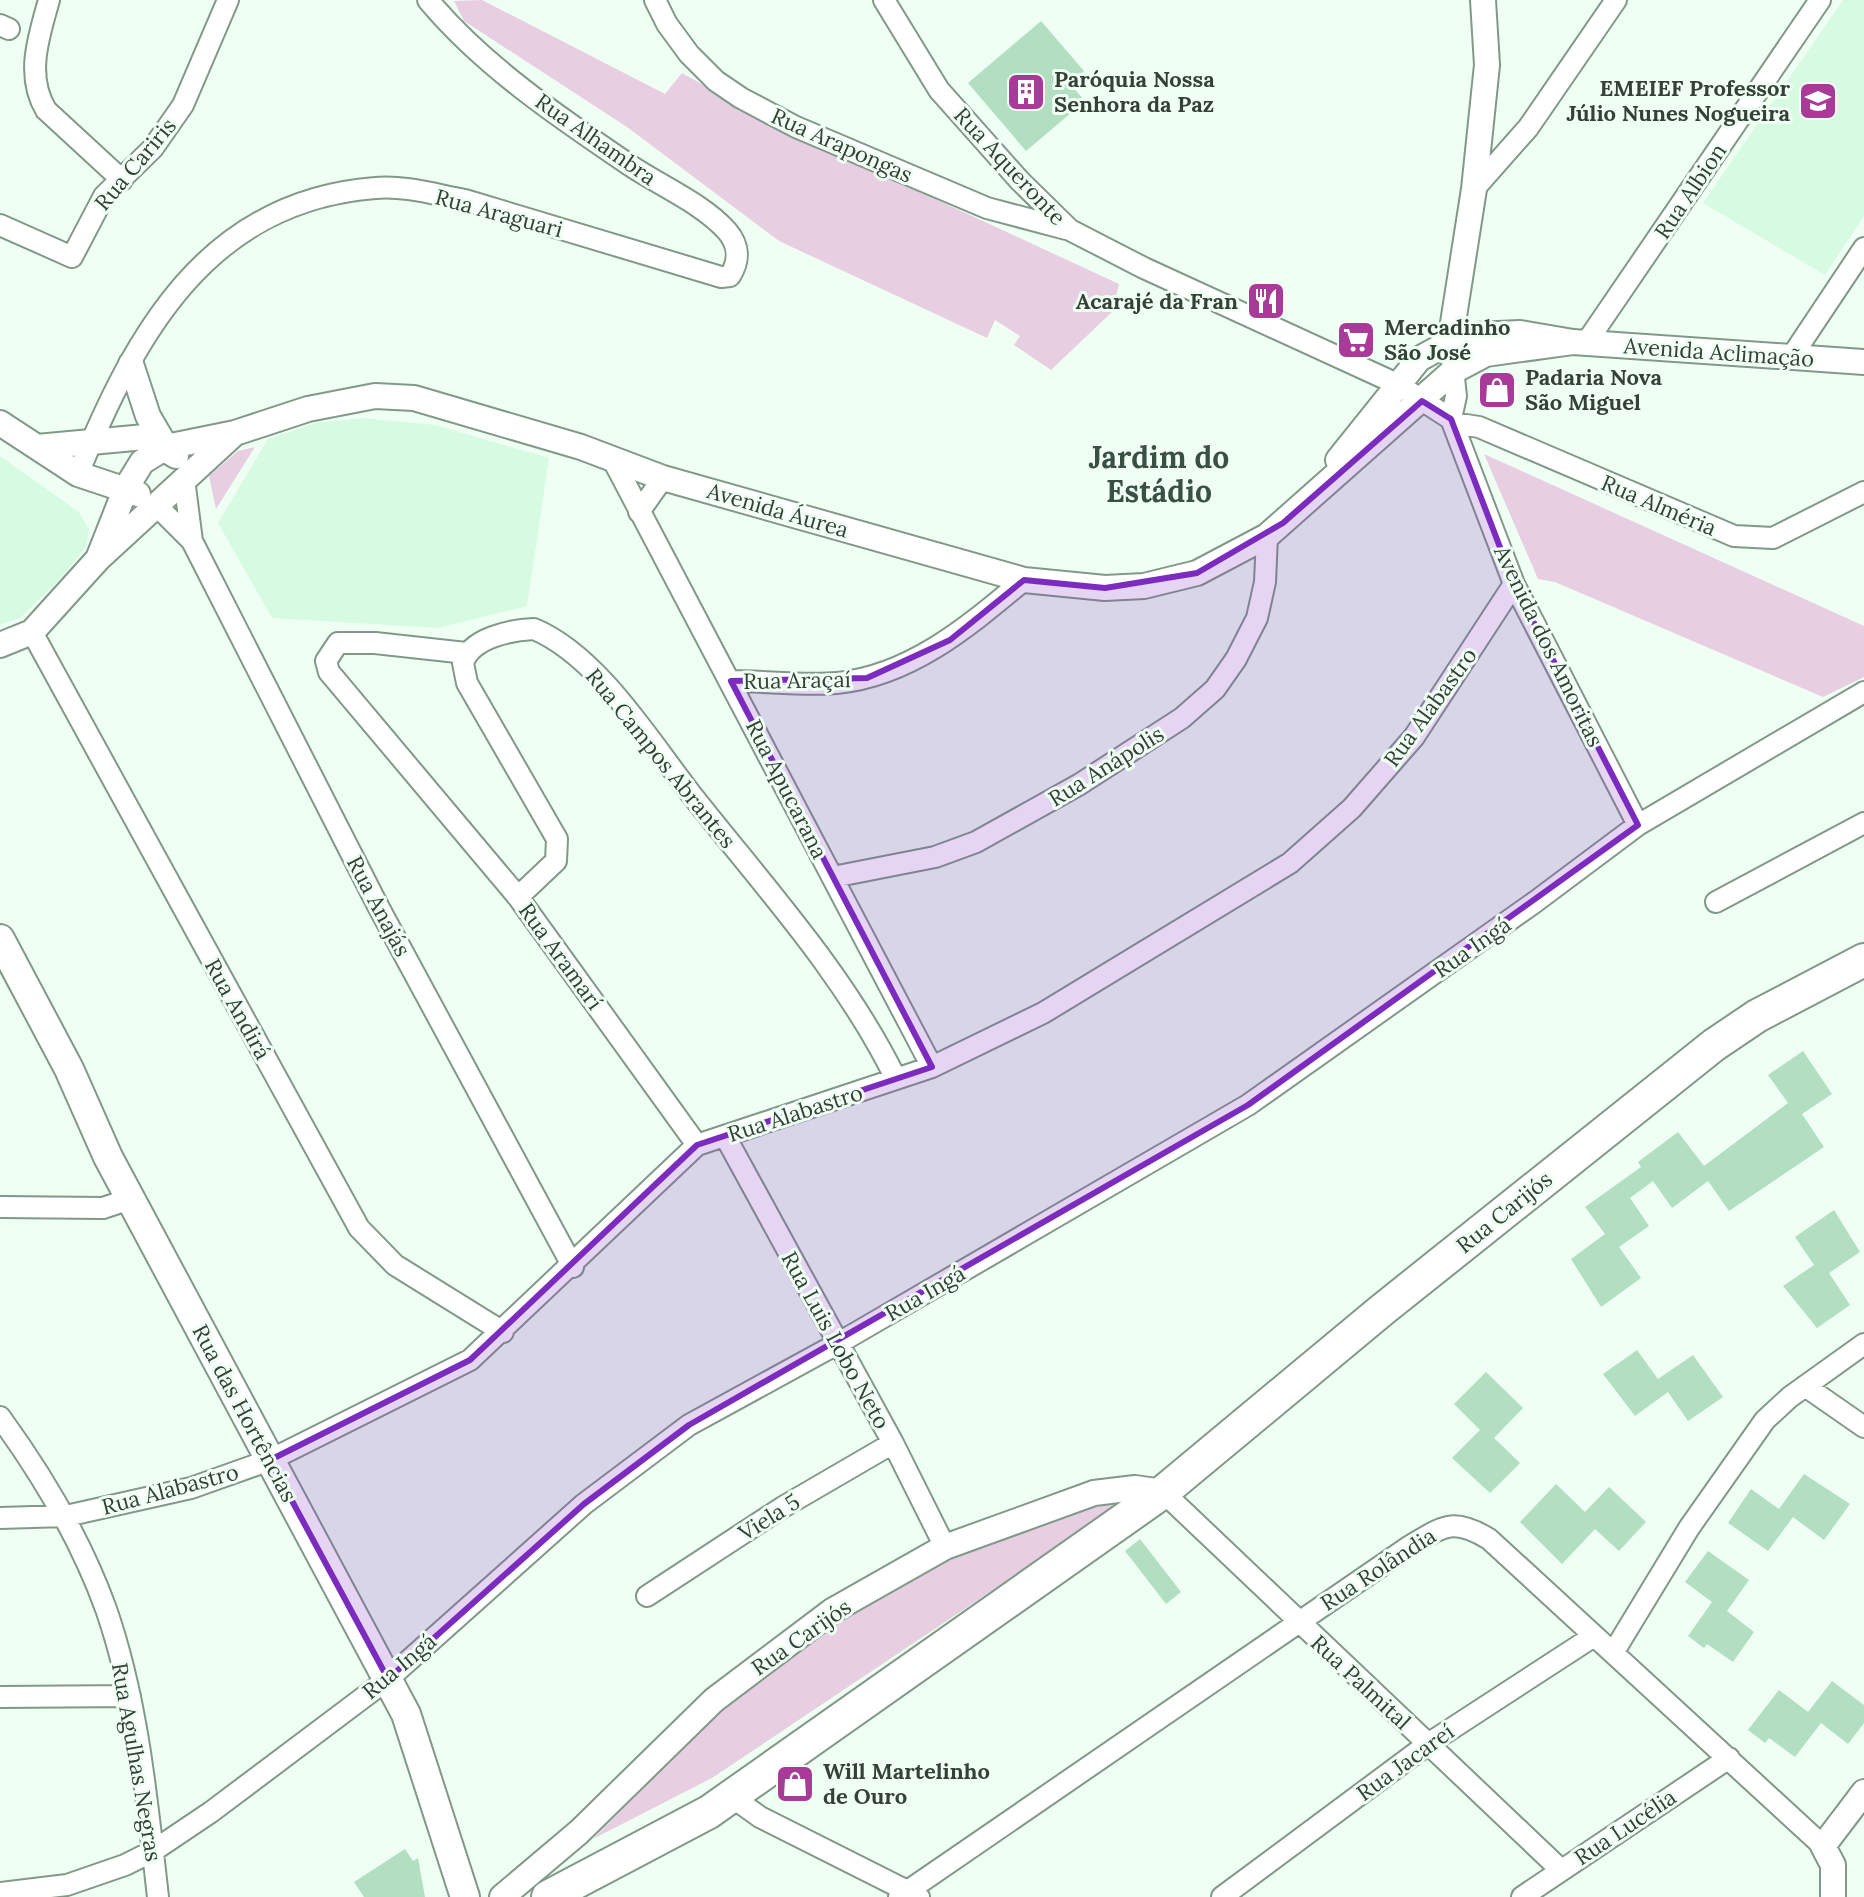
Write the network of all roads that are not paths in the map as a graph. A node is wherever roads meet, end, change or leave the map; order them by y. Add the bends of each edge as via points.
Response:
1 (49, 0) edge
2 (228, 0) edge
3 (428, 0) edge
4 (655, 0) edge
5 (884, 0) edge
6 (1483, 0) edge
7 (1616, 0) edge
8 (1820, 0) edge
9 (122, 180) junction
10 (1474, 189) junction
11 (0, 225) edge
12 (1070, 230) junction
13 (1864, 248) edge
14 (721, 277) joint
15 (1450, 342) junction
16 (1580, 343) junction
17 (1792, 356) junction
18 (1864, 362) edge
19 (131, 364) junction
20 (1452, 372) junction
21 (1397, 384) junction
22 (1422, 401) junction
23 (1452, 421) junction
24 (0, 423) edge
25 (235, 433) junction
26 (90, 444) junction
27 (37, 447) junction
28 (166, 447) junction
29 (614, 462) junction
30 (78, 474) junction
31 (663, 478) junction
32 (184, 479) junction
33 (126, 488) junction
34 (1864, 492) edge
35 (1309, 499) junction
36 (157, 506) junction
37 (639, 512) junction
38 (1267, 536) junction
39 (192, 541) junction
40 (98, 559) junction
41 (1024, 580) junction
42 (1514, 584) junction
43 (32, 632) junction
44 (0, 645) edge
45 (466, 653) junction
46 (731, 681) junction
47 (1864, 692) edge
48 (1864, 823) edge
49 (1638, 825) junction
50 (833, 877) junction
51 (518, 897) junction
52 (1716, 902) dead end
53 (0, 939) edge
54 (1864, 960) edge
55 (932, 1067) junction
56 (896, 1079) junction
57 (725, 1136) junction
58 (697, 1145) junction
59 (130, 1199) junction
60 (0, 1207) edge
61 (573, 1267) junction
62 (503, 1332) junction
63 (837, 1344) junction
64 (1864, 1344) edge
65 (1805, 1386) junction
66 (0, 1417) edge
67 (1864, 1427) edge
68 (893, 1443) junction
69 (270, 1460) junction
70 (1163, 1492) junction
71 (66, 1516) junction
72 (0, 1518) edge
73 (945, 1547) junction
74 (647, 1596) dead end
75 (1297, 1622) junction
76 (1594, 1636) junction
77 (1613, 1653) junction
78 (388, 1679) junction
79 (130, 1696) junction
80 (0, 1697) edge
81 (1428, 1744) junction
82 (1729, 1758) junction
83 (1864, 1792) edge
84 (732, 1797) junction
85 (1823, 1846) junction
86 (153, 1851) junction
87 (1561, 1870) junction
88 (0, 1893) edge
89 (909, 1895) edge
90 (158, 1897) edge
91 (465, 1897) edge
92 (502, 1897) edge
93 (548, 1897) edge
94 (1222, 1897) edge
95 (1522, 1897) edge
96 (1833, 1897) edge

1 - 9 street via 35,60 39,99
2 - 9 street, Rua Cariris via 183,105
3 - 14 street, Rua Alhambra via 487,61 718,222 736,245 737,257 730,276
4 - 12 street, Rua Arapongas via 689,54 741,98 796,127 987,208
5 - 12 street, Rua Aqueronte via 939,90
6 - 10 street, Avenida dos Amoritas via 1487,65
7 - 10 street via 1528,128
8 - 16 street, Rua Albion
9 - 11 street, Rua Cariris via 93,212 72,257
10 - 15 street, Avenida dos Amoritas
12 - 21 street, Rua Aqueronte
13 - 17 street
14 - 19 street, Rua Araguari via 465,200 377,187 284,208 223,244 184,280
15 - 16 street, Avenida Aclimação via 1505,332
15 - 20 street, Avenida dos Amoritas
15 - 21 street, Avenida Áurea via 1419,359
16 - 17 street, Avenida Aclimação
16 - 20 street, Avenida Aclimação via 1496,352
17 - 18 street, Avenida Aclimação
19 - 26 street, Rua Araguari
19 - 28 street via 148,416
20 - 22 street, Avenida Áurea
20 - 23 street, Avenida dos Amoritas
21 - 22 street
21 - 35 street, Avenida Áurea
22 - 23 street
22 - 35 street, Avenida Áurea
23 - 34 street, Rua Alméria via 1479,427 1734,536 1773,538
23 - 42 street, Avenida dos Amoritas
24 - 27 street
25 - 28 street, Avenida Áurea
25 - 29 street, Avenida Áurea via 347,401 414,398 581,447
25 - 32 street, Avenida Áurea
26 - 27 street, Avenida Áurea
26 - 28 street, Avenida Áurea via 128,436
26 - 30 street, Rua Araguari
27 - 30 street
28 - 32 street via 178,459
28 - 33 street, Avenida Áurea via 142,462
29 - 31 street, Avenida Áurea
29 - 37 street, Rua Apucarana
30 - 33 street
31 - 37 street
31 - 41 street, Avenida Áurea
32 - 36 street, Avenida Áurea
32 - 39 street, Rua Anajás
33 - 36 street
33 - 40 street
35 - 38 street, Avenida Áurea
36 - 39 street, Rua Anajás
36 - 40 street
37 - 46 street, Rua Apucarana
38 - 41 street, Avenida Áurea via 1197,573 1144,586
38 - 50 street, Rua Anápolis via 1257,618 1215,689 1182,718 976,842 935,857
39 - 61 street, Rua Anajás via 379,908
40 - 43 street
41 - 46 street, Rua Araçaí via 950,640 867,678 835,683
42 - 49 street, Avenida dos Amoritas
42 - 55 street, Rua Alabastro via 1414,737 1352,808 1290,863 1043,1013
43 - 44 street
43 - 62 street, Rua Andirá via 359,1228 395,1265
45 - 51 street via 467,683 557,839 556,861
45 - 51 street, Rua Aramarí via 338,643 326,661 329,672
45 - 56 street, Rua Campos Abrantes via 498,635 534,629 592,669 829,965 872,1029
46 - 50 street, Rua Apucarana
47 - 49 street, Rua Ingá
48 - 52 street
49 - 63 street, Rua Ingá via 1248,1105
50 - 55 street, Rua Apucarana
51 - 58 street, Rua Aramarí
53 - 59 main road, Rua das Hortências
54 - 70 main road, Rua Carijós via 1757,1016 1714,1045
55 - 56 street, Rua Alabastro
56 - 57 street, Rua Alabastro
57 - 58 street, Rua Alabastro
57 - 63 street, Rua Luis Lobo Neto
58 - 61 street, Rua Alabastro
59 - 60 street via 103,1208
59 - 69 main road, Rua das Hortências
61 - 62 street, Rua Alabastro
62 - 69 street, Rua Alabastro via 470,1360
63 - 68 street, Rua Luis Lobo Neto
63 - 78 street, Rua Ingá via 689,1425 584,1504
64 - 65 street
65 - 67 street
65 - 77 street via 1774,1410 1744,1447
66 - 71 street, Rua Agulhas Negras
68 - 73 street, Rua Luis Lobo Neto
68 - 74 street, Viela 5
69 - 71 street, Rua Alabastro via 191,1488
69 - 78 main road, Rua das Hortências
70 - 73 street, Rua Carijós via 1135,1488 1094,1493
70 - 75 street, Rua Palmital
70 - 84 main road, Rua Carijós
71 - 72 street, Rua Alabastro
71 - 79 street, Rua Agulhas Negras via 105,1609
73 - 92 street, Rua Carijós via 832,1611 714,1700 579,1832
75 - 76 street, Rua Rolândia via 1410,1546 1457,1525 1489,1539
75 - 81 street, Rua Palmital
75 - 89 street, Rua Rolândia
76 - 77 street, Rua Rolândia
76 - 81 street, Rua Jacareí
77 - 82 street, Rua Rolândia
78 - 86 street, Rua Ingá
78 - 91 main road, Rua das Hortências via 406,1714
79 - 80 street
79 - 86 street, Rua Agulhas Negras
81 - 87 street, Rua Palmital
81 - 94 street, Rua Jacareí
82 - 85 street, Rua Rolândia
82 - 87 street, Rua Lucélia
83 - 85 street
84 - 89 street
84 - 93 main road, Rua Carijós
85 - 96 street via 1833,1865
86 - 88 street, Rua Ingá via 67,1885
86 - 90 street, Rua Agulhas Negras
87 - 95 street, Rua Lucélia

